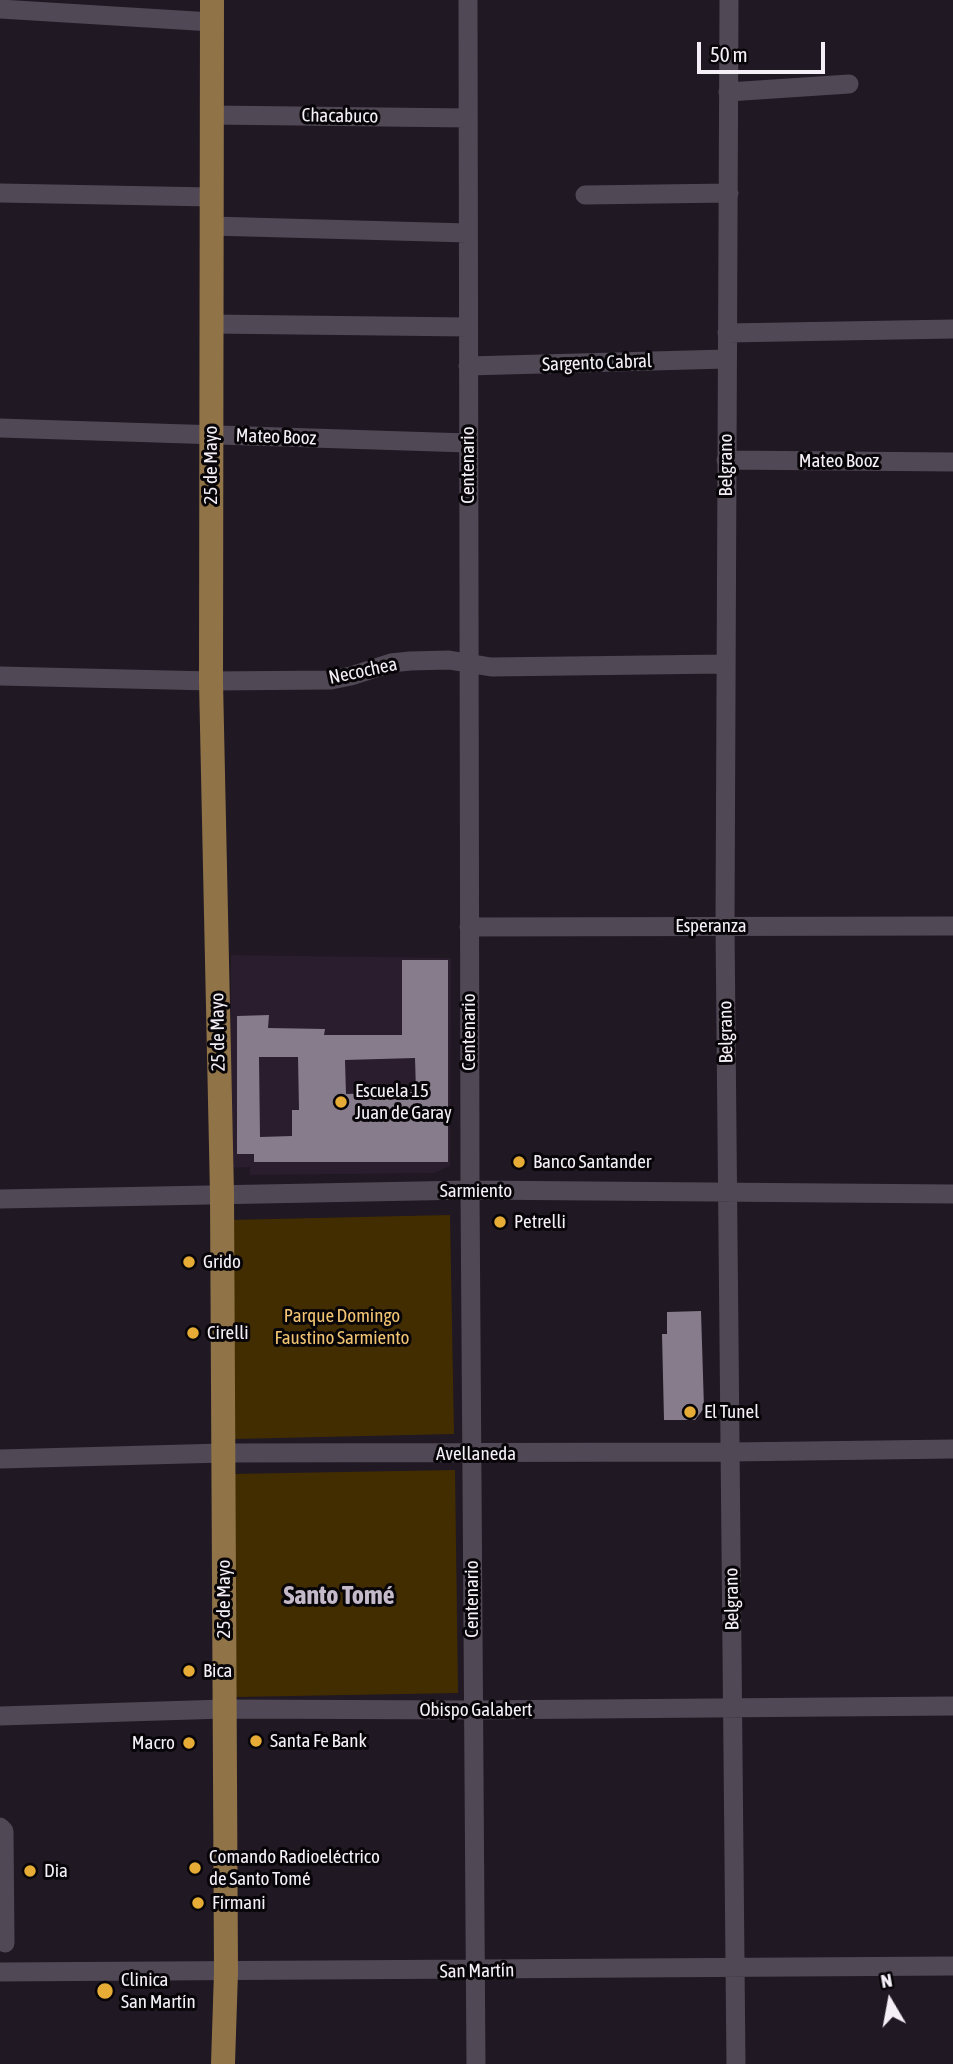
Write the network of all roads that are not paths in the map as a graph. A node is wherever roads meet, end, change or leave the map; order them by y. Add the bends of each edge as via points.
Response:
1 (468, 0) edge
2 (729, 0) edge
3 (0, 9) edge
4 (212, 11) edge
5 (849, 84) dead end
6 (728, 92) junction
7 (211, 115) junction
8 (468, 118) junction
9 (0, 193) edge
10 (729, 193) junction
11 (585, 195) dead end
12 (212, 197) junction
13 (211, 226) junction
14 (468, 233) junction
15 (211, 324) junction
16 (468, 327) junction
17 (953, 329) edge
18 (727, 333) junction
19 (726, 359) junction
20 (468, 366) junction
21 (0, 428) edge
22 (211, 435) junction
23 (468, 443) junction
24 (726, 460) junction
25 (953, 462) edge
26 (469, 664) junction
27 (724, 664) junction
28 (0, 676) edge
29 (211, 681) junction
30 (469, 926) junction
31 (725, 926) junction
32 (953, 926) edge
33 (470, 1190) junction
34 (728, 1193) junction
35 (222, 1194) junction
36 (953, 1194) edge
37 (0, 1199) edge
38 (953, 1449) edge
39 (731, 1452) junction
40 (223, 1453) junction
41 (471, 1454) junction
42 (0, 1460) edge
43 (953, 1706) edge
44 (734, 1707) junction
45 (224, 1709) junction
46 (472, 1710) junction
47 (0, 1716) edge
48 (0, 1827) edge
49 (5, 1944) dead end
50 (953, 1966) edge
51 (736, 1967) junction
52 (476, 1971) junction
53 (0, 1972) edge
54 (226, 1972) junction
55 (223, 2064) edge
56 (476, 2064) edge
57 (737, 2064) edge

1 - 8 street, Centenario
2 - 6 street, Belgrano
3 - 4 street
4 - 7 main road, 25 de Mayo
5 - 6 street
6 - 10 street, Belgrano
7 - 8 street, Chacabuco
7 - 12 main road, 25 de Mayo
8 - 14 street, Centenario
9 - 12 street
10 - 11 street
10 - 18 street, Belgrano
12 - 13 main road, 25 de Mayo
13 - 14 street
13 - 15 main road, 25 de Mayo
14 - 16 street, Centenario
15 - 16 street
15 - 22 main road, 25 de Mayo
16 - 20 street, Centenario
17 - 18 street
18 - 19 street, Belgrano
19 - 20 street, Sargento Cabral
19 - 24 street, Belgrano
20 - 23 street, Centenario
21 - 22 street, Mateo Booz
22 - 23 street, Mateo Booz
22 - 29 main road, 25 de Mayo
23 - 26 street, Centenario
24 - 25 street, Mateo Booz
24 - 27 street, Belgrano
26 - 27 street, Necochea
26 - 29 street, Necochea via 449,660 391,663 331,680
26 - 30 street, Centenario
27 - 31 street, Belgrano
28 - 29 street, Necochea
29 - 35 main road, 25 de Mayo
30 - 31 street, Esperanza
30 - 33 street, Centenario
31 - 32 street, Esperanza
31 - 34 street, Belgrano
33 - 34 street, Sarmiento
33 - 35 street, Sarmiento
33 - 41 street, Centenario
34 - 36 street, Sarmiento
34 - 39 street, Belgrano
35 - 37 street, Sarmiento
35 - 40 main road, 25 de Mayo
38 - 39 street, Avellaneda
39 - 41 street, Avellaneda
39 - 44 street, Belgrano
40 - 41 street, Avellaneda
40 - 42 street, Avellaneda
40 - 45 main road, 25 de Mayo
41 - 46 street, Centenario
43 - 44 street, Obispo Galabert
44 - 46 street, Obispo Galabert
44 - 51 street, Belgrano
45 - 46 street, Obispo Galabert
45 - 47 street, Obispo Galabert
45 - 54 main road, 25 de Mayo
46 - 52 street, Centenario
48 - 49 street via 4,1830
50 - 51 street, San Martín
51 - 52 street, San Martín
51 - 57 street, Belgrano
52 - 54 street, San Martín
52 - 56 street, Centenario
53 - 54 street, San Martín
54 - 55 main road, 25 de Mayo

